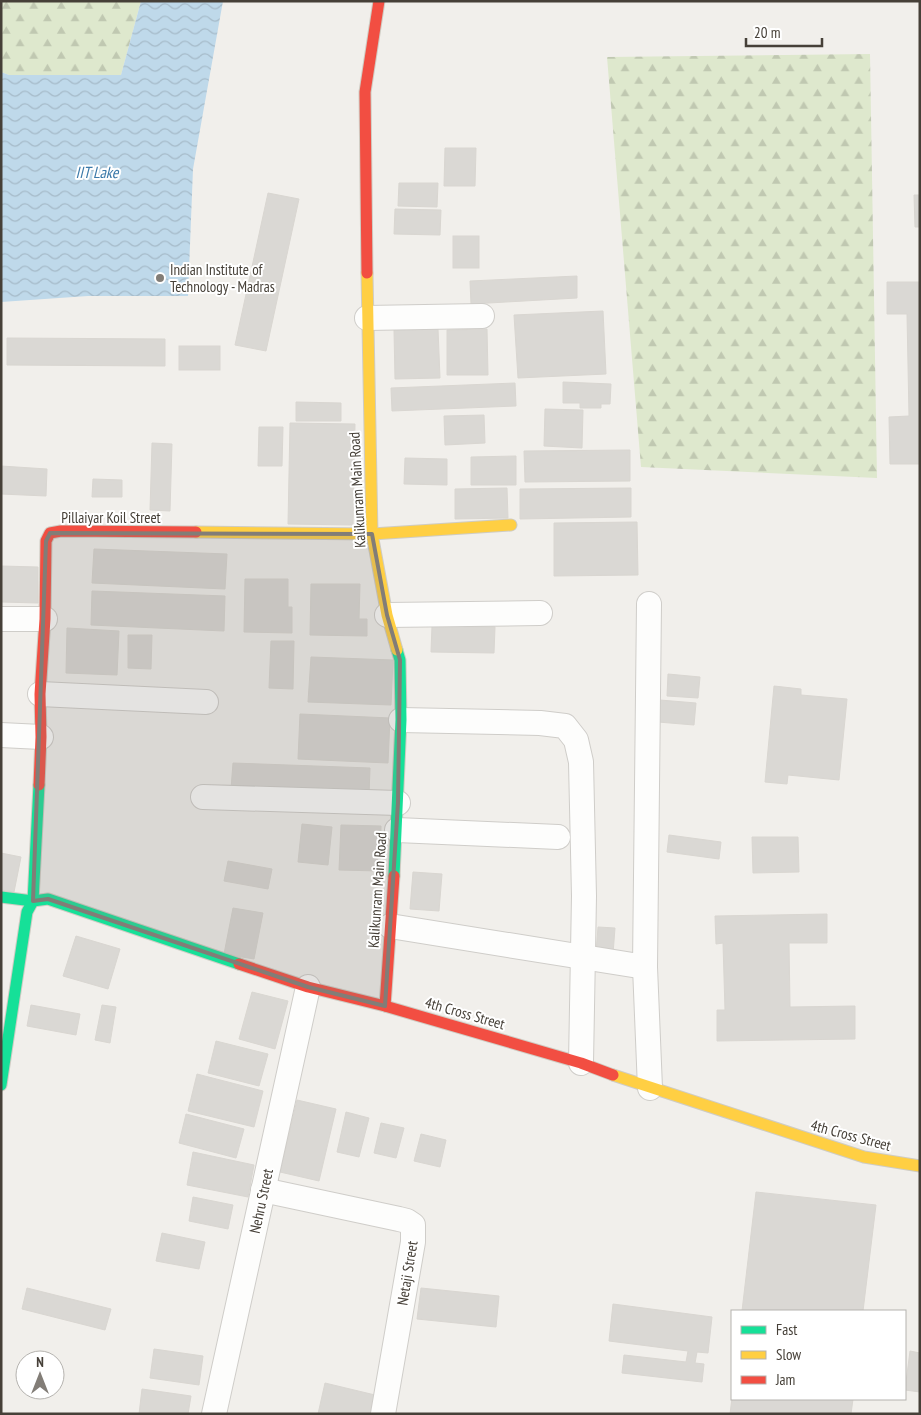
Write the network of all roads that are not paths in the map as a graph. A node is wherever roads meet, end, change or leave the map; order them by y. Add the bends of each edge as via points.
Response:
1 (379, 1) edge
2 (482, 316) dead end
3 (367, 318) junction
4 (511, 525) dead end
5 (372, 534) junction
6 (649, 604) dead end
7 (540, 613) dead end
8 (387, 614) junction
9 (1, 619) edge
10 (44, 619) junction
11 (40, 694) junction
12 (206, 702) dead end
13 (401, 720) junction
14 (1, 735) edge
15 (41, 736) junction
16 (203, 797) dead end
17 (398, 803) junction
18 (397, 830) junction
19 (558, 837) dead end
20 (1, 897) edge
21 (33, 901) junction
22 (390, 926) junction
23 (584, 958) junction
24 (646, 967) junction
25 (308, 987) junction
26 (385, 1006) junction
27 (581, 1063) junction
28 (1, 1085) edge
29 (650, 1088) junction
30 (920, 1166) edge
31 (263, 1190) junction
32 (214, 1414) edge
33 (383, 1414) edge

1 - 3 street, Kalikunram Main Road via 365,92
2 - 3 street
3 - 5 street, Kalikunram Main Road
4 - 5 street, Pillaiyar Koil Street
5 - 8 street, Kalikunram Main Road
5 - 10 street, Pillaiyar Koil Street via 50,532 46,540
6 - 24 street
7 - 8 street
8 - 13 street, Kalikunram Main Road via 400,660
9 - 10 street
10 - 11 street, Pillaiyar Koil Street
11 - 12 street
11 - 15 street, Pillaiyar Koil Street
13 - 17 street, Kalikunram Main Road
13 - 23 street via 540,723 565,726 576,740 581,762
14 - 15 street
15 - 21 street, Pillaiyar Koil Street
16 - 17 street
17 - 18 street, Kalikunram Main Road
18 - 19 street
18 - 22 street, Kalikunram Main Road
20 - 21 street, 4th Cross Street
21 - 25 street, 4th Cross Street via 48,899
21 - 28 street, Pillaiyar Koil Street via 27,912
22 - 23 street
22 - 26 street, Kalikunram Main Road
23 - 24 street
23 - 27 street
24 - 29 street
25 - 26 street, 4th Cross Street
25 - 31 street, Nehru Street
26 - 27 street, 4th Cross Street
27 - 29 street, 4th Cross Street
29 - 30 street, 4th Cross Street via 864,1157
31 - 32 street, Nehru Street
31 - 33 street, Netaji Street via 399,1218 413,1225 413,1242

